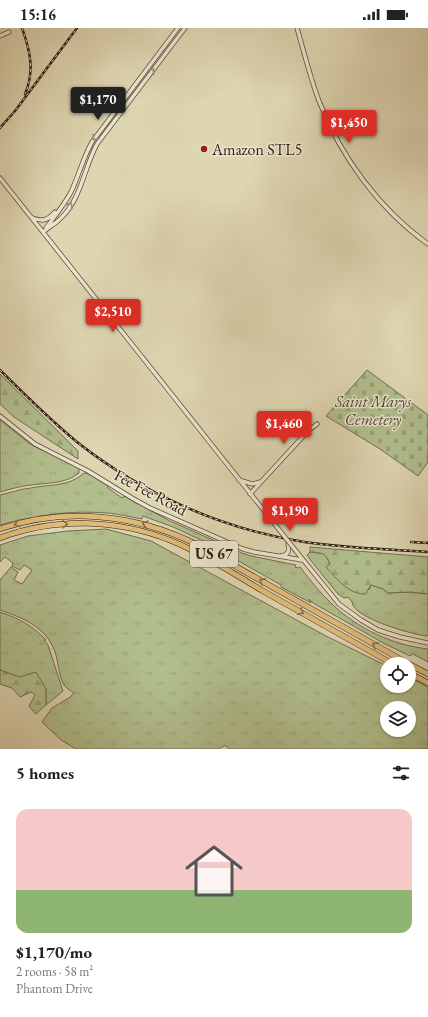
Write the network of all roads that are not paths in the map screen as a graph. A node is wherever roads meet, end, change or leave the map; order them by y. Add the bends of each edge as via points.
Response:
1 (178, 28) edge
2 (185, 28) edge
3 (297, 28) edge
4 (9, 32) dead end
5 (0, 36) edge
6 (0, 178) edge
7 (62, 206) junction
8 (31, 217) junction
9 (43, 232) junction
10 (428, 244) edge
11 (0, 416) edge
12 (317, 424) dead end
13 (239, 480) junction
14 (262, 480) junction
15 (250, 494) junction
16 (0, 530) edge
17 (0, 538) edge
18 (288, 542) junction
19 (276, 556) junction
20 (302, 560) junction
21 (428, 643) edge
22 (381, 657) edge
23 (397, 657) edge
24 (416, 668) edge
25 (428, 674) edge
26 (416, 677) edge
27 (428, 683) edge

1 -> 7 street via 92,142 72,190
9 -> 2 street via 61,218 69,207 97,144
3 - 10 street via 319,100 344,152 378,199
4 - 5 street
6 - 8 street
7 - 8 street via 45,220
7 - 9 street
8 - 9 street
9 - 13 street
11 - 19 street, Fee Fee Road via 35,444 88,471 150,508 233,545
12 - 14 street
13 - 14 street via 252,484
13 - 15 street
14 - 15 street
15 - 18 street, bridge
23 -> 16 highway, US 67 via 202,547 159,528 120,519 80,516 40,519
17 -> 22 highway, US 67 via 41,527 81,523 121,527 153,534 196,553
18 - 19 street via 289,552
18 - 20 street, bridge
19 - 20 street, Fee Fee Road
20 - 21 street via 339,604 360,620 378,630
24 - 25 highway, US 67
26 - 27 highway

